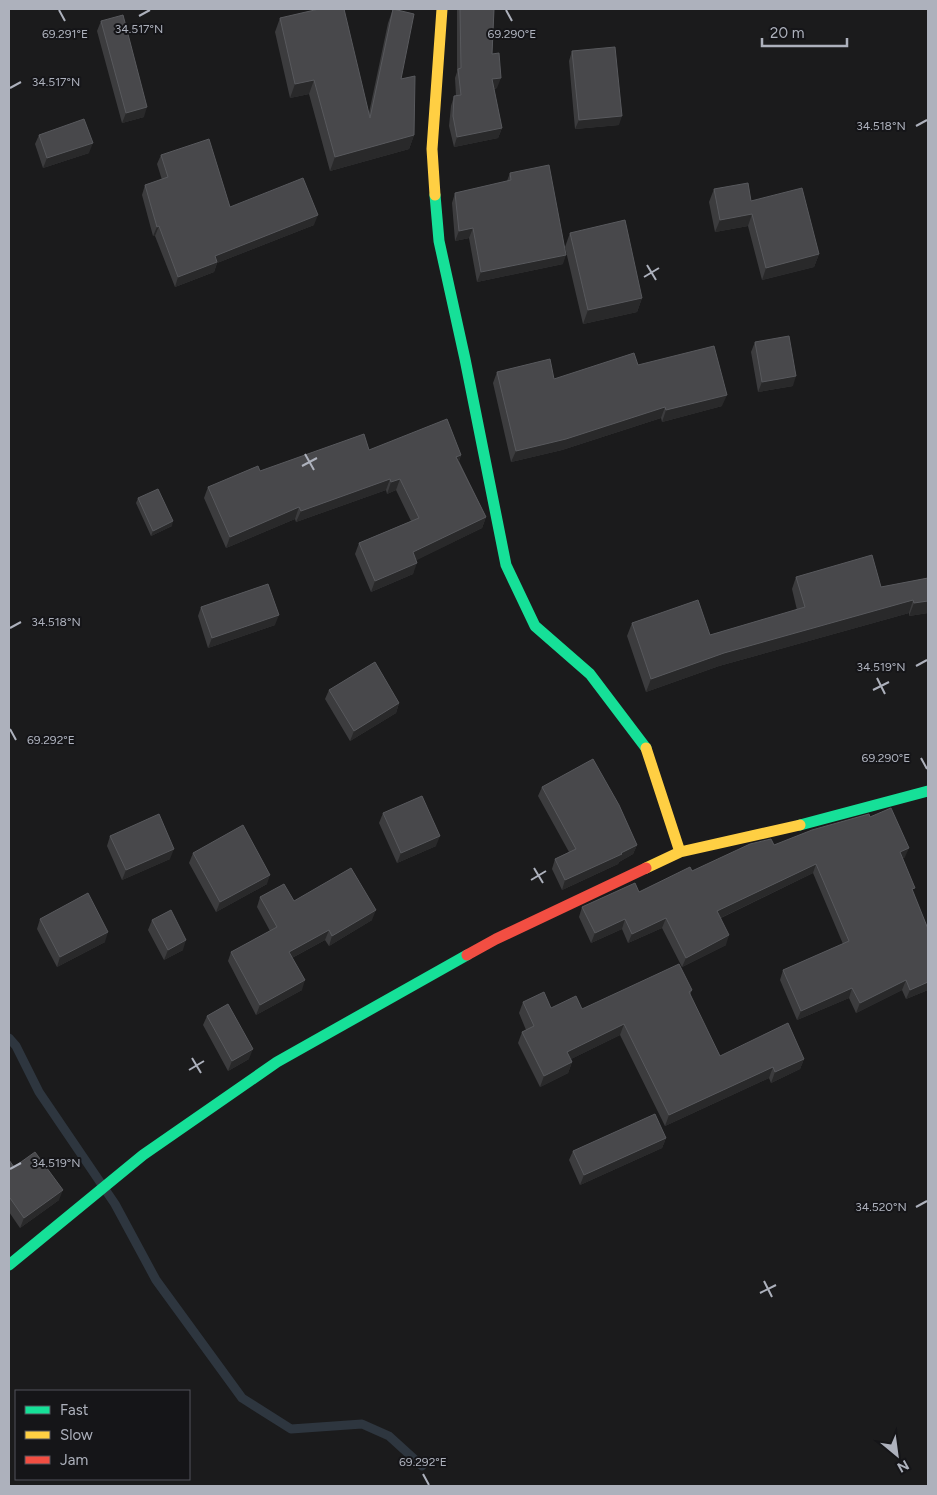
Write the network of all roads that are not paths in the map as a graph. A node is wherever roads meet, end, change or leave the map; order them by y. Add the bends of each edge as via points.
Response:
1 (442, 9) edge
2 (928, 791) edge
3 (680, 852) junction
4 (9, 1264) edge

1 - 3 street via 432,149 440,241 506,565 536,626 590,674 647,750
2 - 3 street via 805,824
3 - 4 street via 496,939 277,1062 143,1155

